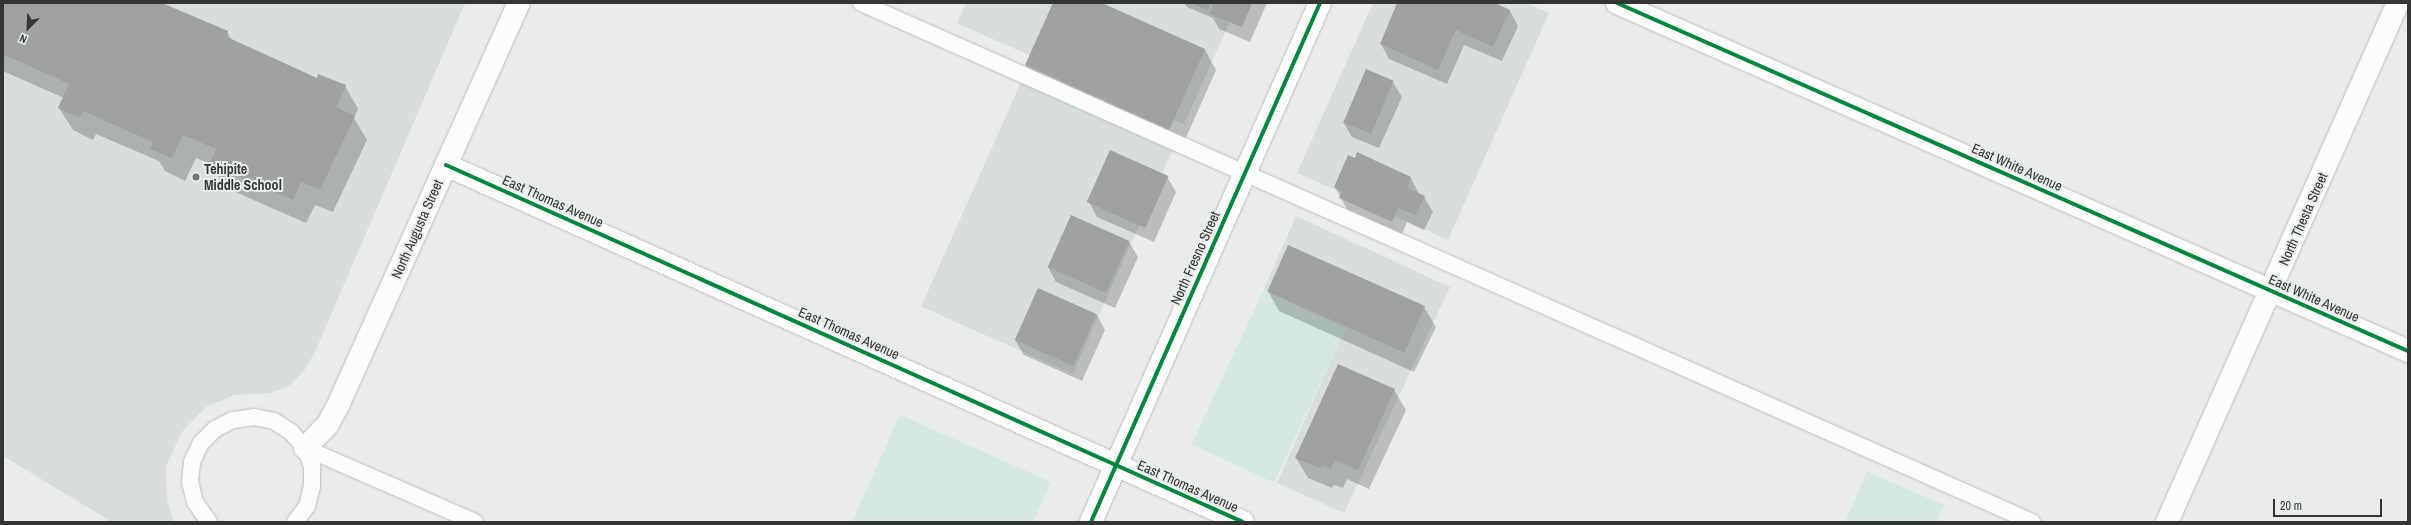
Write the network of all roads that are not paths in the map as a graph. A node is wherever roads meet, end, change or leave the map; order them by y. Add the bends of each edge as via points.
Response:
1 (519, 3) edge
2 (861, 3) edge
3 (1320, 3) edge
4 (1617, 3) edge
5 (2399, 6) edge
6 (446, 165) junction
7 (1245, 174) junction
8 (2271, 291) junction
9 (2408, 351) edge
10 (305, 448) junction
11 (1116, 466) junction
12 (209, 522) edge
13 (295, 522) edge
14 (475, 522) edge
15 (1091, 522) edge
16 (1243, 522) edge
17 (2032, 522) edge
18 (2167, 522) edge

1 - 6 street, North Augusta Street
2 - 7 lane
3 - 7 street, North Fresno Street
4 - 8 street, East White Avenue
5 - 8 street, North Thesta Street
6 - 10 street, North Augusta Street via 340,401 328,424
6 - 11 street, East Thomas Avenue
7 - 11 street, North Fresno Street
7 - 17 lane
8 - 9 street, East White Avenue
8 - 18 street, North Thesta Street
10 - 12 lane via 291,432 274,421 254,417 233,420 215,429 201,443 192,462 190,482 195,502
10 - 13 lane via 312,466 312,486 306,506
10 - 14 lane
11 - 15 street, North Fresno Street
11 - 16 street, East Thomas Avenue

